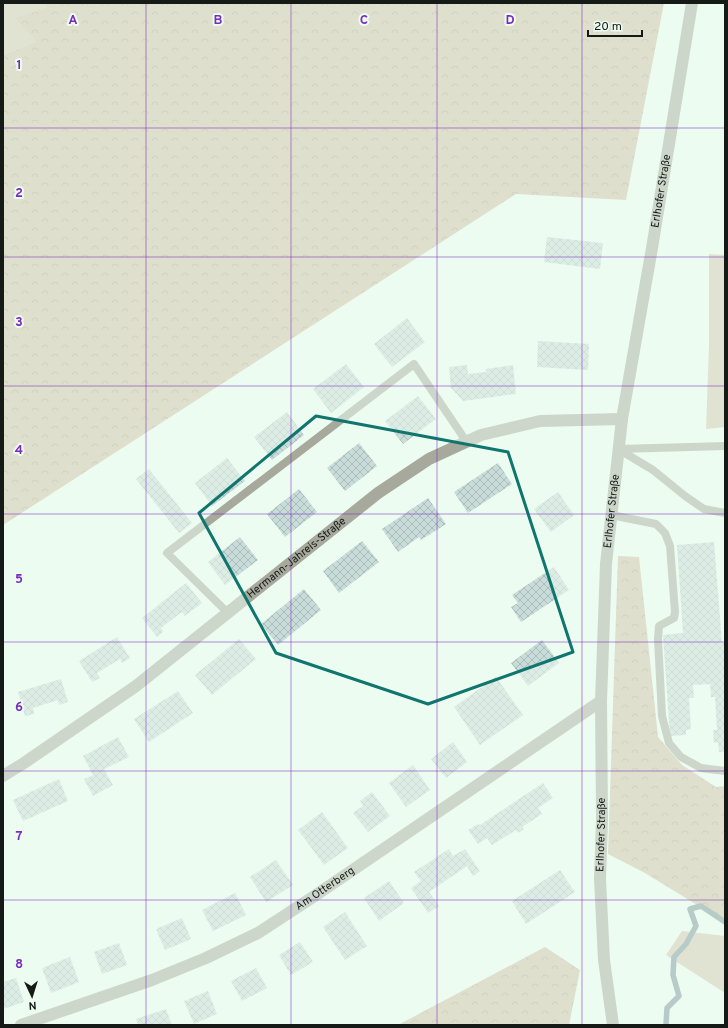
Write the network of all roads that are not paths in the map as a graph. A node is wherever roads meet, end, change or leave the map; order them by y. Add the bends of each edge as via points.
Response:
1 (692, 3) edge
2 (622, 420) junction
3 (466, 442) junction
4 (725, 446) edge
5 (618, 449) junction
6 (725, 513) edge
7 (611, 515) junction
8 (228, 613) junction
9 (601, 701) junction
10 (725, 771) edge
11 (3, 776) edge
12 (21, 1025) edge
13 (613, 1025) edge

1 - 2 street, Erlhofer Straße
2 - 3 street, Hermann-Jahreis-Straße via 540,421 481,435
2 - 5 street, Erlhofer Straße
3 - 8 street, Hermann-Jahreis-Straße via 429,459 378,493
3 - 8 lane via 414,364 167,553
4 - 5 lane
5 - 6 lane via 653,470 704,509
5 - 7 street, Erlhofer Straße
7 - 9 street, Erlhofer Straße via 606,564
7 - 10 lane via 656,524 665,533 670,546 675,612 674,618 659,626 662,716 669,743 681,757 701,768
8 - 11 street, Hermann-Jahreis-Straße via 136,686
9 - 12 street, Am Otterberg via 258,933 152,980
9 - 13 street, Erlhofer Straße via 600,879 604,960

